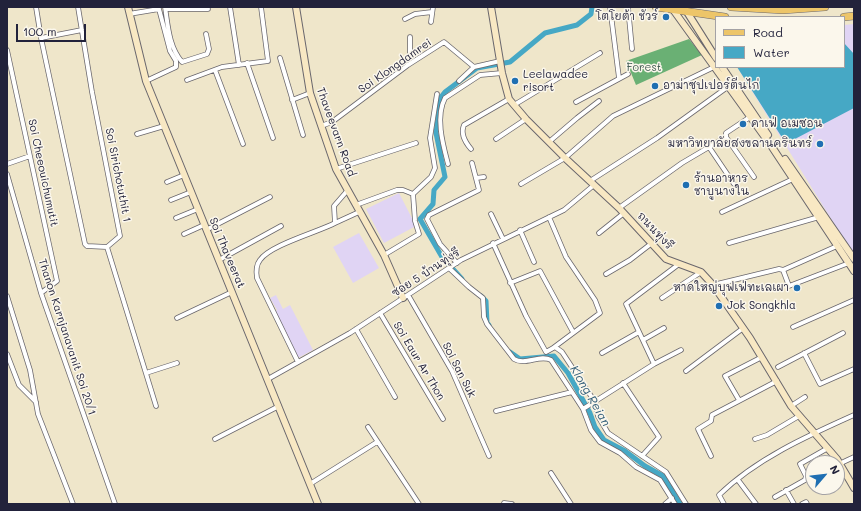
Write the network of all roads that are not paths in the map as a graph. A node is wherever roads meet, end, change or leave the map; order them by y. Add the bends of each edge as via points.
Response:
1 (36, 7) edge
2 (78, 7) edge
3 (128, 7) edge
4 (230, 7) edge
5 (261, 7) edge
6 (296, 7) edge
7 (433, 7) edge
8 (491, 7) edge
9 (610, 7) edge
10 (628, 7) edge
11 (656, 7) edge
12 (731, 7) edge
13 (825, 7) edge
14 (166, 8) edge
15 (208, 9) dead end
16 (674, 9) edge
17 (687, 10) edge
18 (432, 12) junction
19 (129, 14) junction
20 (720, 16) edge
21 (405, 19) dead end
22 (432, 22) dead end
23 (82, 30) junction
24 (206, 34) dead end
25 (410, 37) dead end
26 (41, 38) junction
27 (632, 49) dead end
28 (7, 50) edge
29 (410, 53) dead end
30 (600, 54) dead end
31 (715, 56) edge
32 (280, 58) dead end
33 (500, 61) junction
34 (239, 64) junction
35 (247, 64) junction
36 (474, 67) junction
37 (714, 68) junction
38 (722, 68) edge
39 (215, 70) junction
40 (502, 71) junction
41 (628, 74) dead end
42 (619, 78) junction
43 (187, 80) dead end
44 (146, 81) junction
45 (459, 81) dead end
46 (731, 85) junction
47 (310, 93) junction
48 (437, 94) dead end
49 (508, 99) junction
50 (292, 100) junction
51 (599, 101) dead end
52 (576, 102) dead end
53 (514, 105) junction
54 (750, 117) junction
55 (526, 119) junction
56 (164, 126) junction
57 (321, 126) junction
58 (137, 134) dead end
59 (303, 135) dead end
60 (440, 137) junction
61 (726, 137) junction
62 (273, 138) dead end
63 (496, 138) dead end
64 (432, 139) junction
65 (549, 142) junction
66 (416, 143) dead end
67 (243, 144) dead end
68 (709, 147) junction
69 (471, 149) dead end
70 (30, 156) junction
71 (565, 158) junction
72 (472, 163) dead end
73 (7, 164) edge
74 (448, 164) dead end
75 (336, 169) junction
76 (7, 174) edge
77 (184, 175) junction
78 (484, 177) dead end
79 (754, 177) dead end
80 (476, 178) junction
81 (793, 179) junction
82 (167, 182) dead end
83 (592, 183) junction
84 (521, 184) dead end
85 (734, 184) dead end
86 (347, 191) junction
87 (191, 192) junction
88 (413, 194) junction
89 (270, 197) dead end
90 (171, 200) dead end
91 (356, 205) junction
92 (619, 208) junction
93 (198, 209) junction
94 (359, 212) junction
95 (722, 212) dead end
96 (624, 213) junction
97 (491, 214) dead end
98 (549, 217) junction
99 (819, 217) junction
100 (176, 218) dead end
101 (335, 223) junction
102 (281, 226) dead end
103 (206, 228) junction
104 (520, 230) junction
105 (599, 232) dead end
106 (184, 234) dead end
107 (502, 239) junction
108 (493, 243) junction
109 (652, 243) junction
110 (729, 243) dead end
111 (838, 246) junction
112 (106, 247) junction
113 (384, 255) junction
114 (219, 260) junction
115 (851, 261) edge
116 (534, 262) dead end
117 (457, 263) junction
118 (679, 264) junction
119 (449, 268) junction
120 (783, 270) junction
121 (854, 271) edge
122 (701, 272) junction
123 (606, 274) dead end
124 (510, 283) junction
125 (712, 285) junction
126 (232, 292) junction
127 (42, 294) junction
128 (7, 296) edge
129 (405, 297) junction
130 (662, 298) dead end
131 (854, 300) edge
132 (380, 313) junction
133 (177, 318) dead end
134 (793, 327) dead end
135 (664, 328) dead end
136 (356, 329) junction
137 (742, 329) junction
138 (573, 332) junction
139 (639, 332) junction
140 (843, 333) dead end
141 (643, 340) junction
142 (553, 348) junction
143 (681, 350) dead end
144 (602, 353) dead end
145 (804, 353) junction
146 (7, 354) edge
147 (762, 357) junction
148 (298, 362) junction
149 (177, 363) dead end
150 (654, 364) junction
151 (778, 367) dead end
152 (854, 369) edge
153 (686, 370) dead end
154 (146, 373) junction
155 (268, 379) junction
156 (777, 381) junction
157 (622, 383) junction
158 (572, 392) junction
159 (395, 397) dead end
160 (805, 397) dead end
161 (739, 400) junction
162 (36, 402) junction
163 (595, 402) junction
164 (156, 406) dead end
165 (279, 406) junction
166 (791, 406) junction
167 (583, 409) junction
168 (496, 411) dead end
169 (854, 415) edge
170 (799, 416) junction
171 (443, 419) dead end
172 (368, 427) dead end
173 (813, 433) junction
174 (215, 439) dead end
175 (756, 439) dead end
176 (377, 442) junction
177 (828, 448) junction
178 (833, 455) edge
179 (489, 456) dead end
180 (642, 456) junction
181 (711, 456) dead end
182 (551, 473) dead end
183 (845, 474) edge
184 (738, 480) junction
185 (310, 484) junction
186 (854, 488) edge
187 (786, 490) junction
188 (775, 497) dead end
189 (672, 498) junction
190 (504, 502) dead end
191 (73, 504) edge
192 (114, 504) edge
193 (318, 504) edge
194 (419, 504) edge
195 (512, 504) edge
196 (571, 504) edge
197 (665, 504) edge
198 (675, 504) edge
199 (686, 504) edge
200 (724, 504) edge
201 (756, 504) edge
202 (794, 504) edge
203 (802, 504) edge
204 (807, 504) edge

1 - 26 street
2 - 23 street, Soi Sirichotuthit 1
3 - 19 street, Soi Thaveerat
4 - 34 street
5 - 35 street via 268,60
6 - 47 street, Thaveevarn Road
7 - 18 street, Soi Klongdamrei
8 - 33 street
9 - 42 street
10 - 27 street
11 - 16 main road
12 - 13 main road via 783,10
14 - 15 street
14 - 24 street via 169,34 174,50 182,62 207,54 209,49
16 - 17 main road
16 - 37 street
17 - 20 main road
17 - 31 street
18 - 21 street via 415,14
18 - 22 street, Soi Klongdamrei
19 - 44 street, Soi Thaveerat
19 - 44 street via 159,9 170,51 176,61 176,67
23 - 26 street
23 - 112 street, Soi Sirichotuthit 1 via 120,236
25 - 29 street
26 - 112 street via 85,244
28 - 70 street, Soi Cheeouichumutit
30 - 53 street
32 - 50 street
33 - 36 street
33 - 40 street
34 - 35 street
34 - 39 street
35 - 62 street
36 - 45 street
36 - 57 street, Soi Klongdamrei via 444,42 332,122
37 - 46 street
37 - 71 street via 613,116
38 - 46 street
39 - 43 street
39 - 67 street
40 - 49 street
40 - 60 street via 480,75 446,97
41 - 42 street
42 - 52 street
44 - 56 street, Soi Thaveerat
46 - 54 street
46 - 83 street, ซอย 5 บ้านทุ่งรี
46 - 115 street
47 - 50 street
47 - 57 street, Thaveevarn Road
48 - 64 street
49 - 53 street, ถนนทุ่งรี
49 - 69 street via 464,125 464,140
50 - 59 street
51 - 65 street
53 - 55 street, ถนนทุ่งรี
54 - 61 street via 726,133
54 - 81 street
55 - 63 street
55 - 65 street, ถนนทุ่งรี
56 - 58 street
56 - 77 street, Soi Thaveerat
57 - 75 street, Thaveevarn Road
60 - 64 street
60 - 74 street
61 - 68 street
61 - 79 street
64 - 88 street via 435,168 431,177
65 - 71 street, ถนนทุ่งรี
66 - 75 street
68 - 85 street
68 - 92 street
70 - 73 street
70 - 127 street, Soi Cheeouichumutit via 57,281
71 - 83 street, ถนนทุ่งรี
71 - 84 street
72 - 80 street
75 - 86 street, Thaveevarn Road
76 - 127 street, Thanon Karnjanavanit Soi 20/1
77 - 82 street
77 - 87 street, Soi Thaveerat
78 - 80 street
80 - 117 street via 479,190 429,215 427,219 440,244
81 - 95 street
81 - 99 street
83 - 92 street, ถนนทุ่งรี
83 - 98 street, ซอย 5 บ้านทุ่งรี via 564,210
86 - 91 street, Thaveevarn Road
86 - 101 street via 334,206
87 - 90 street
87 - 93 street, Soi Thaveerat
88 - 91 street via 397,190
88 - 113 street via 414,216 419,234
89 - 103 street
91 - 94 street, Thaveevarn Road
92 - 96 street, ถนนทุ่งรี
93 - 100 street
93 - 103 street, Soi Thaveerat
94 - 101 street
94 - 113 street, Thaveevarn Road
96 - 105 street
96 - 109 street, ถนนทุ่งรี
97 - 107 street
98 - 104 street, ซอย 5 บ้านทุ่งรี
98 - 138 street via 566,257 595,300 600,313
99 - 110 street
99 - 111 street
101 - 148 street via 281,246 261,258 257,267 257,278
102 - 114 street
103 - 106 street
103 - 114 street, Soi Thaveerat
104 - 107 street, ซอย 5 บ้านทุ่งรี
104 - 116 street
107 - 108 street, ซอย 5 บ้านทุ่งรี
108 - 117 street, ซอย 5 บ้านทุ่งรี
108 - 124 street
109 - 118 street, ถนนทุ่งรี via 666,259
109 - 123 street
111 - 115 street
111 - 120 street
112 - 154 street
113 - 129 street, Thaveevarn Road
114 - 126 street, Soi Thaveerat
115 - 120 street via 789,286
115 - 121 street
117 - 119 street, ซอย 5 บ้านทุ่งรี
118 - 122 street, ถนนทุ่งรี
118 - 139 street via 626,304
119 - 129 street, ซอย 5 บ้านทุ่งรี
119 - 158 street via 483,298 485,320 516,360 550,359
120 - 125 street
122 - 125 street, ถนนทุ่งรี
122 - 130 street
124 - 138 street via 540,271
124 - 142 street via 546,352
125 - 137 street, ถนนทุ่งรี
126 - 133 street
126 - 155 street, Soi Thaveerat
127 - 192 street, Thanon Karnjanavanit Soi 20/1
128 - 162 street via 30,370
129 - 132 street, ซอย 5 บ้านทุ่งรี
129 - 179 street, Soi San Suk via 452,371
131 - 134 street
132 - 136 street, ซอย 5 บ้านทุ่งรี
132 - 171 street, Soi Eaur Ar Thon
135 - 141 street
136 - 148 street, ซอย 5 บ้านทุ่งรี
136 - 159 street
137 - 147 street, ถนนทุ่งรี
137 - 153 street
138 - 142 street
139 - 141 street
139 - 144 street
140 - 145 street
141 - 150 street
142 - 163 street via 562,352
143 - 150 street
145 - 151 street
145 - 152 street via 820,384
146 - 162 street via 19,385
147 - 156 street, ถนนทุ่งรี
147 - 161 street via 724,376
148 - 155 street, ซอย 5 บ้านทุ่งรี
149 - 154 street
150 - 157 street
154 - 164 street
155 - 165 street, Soi Thaveerat
156 - 161 street
156 - 166 street, ถนนทุ่งรี
157 - 163 street
157 - 180 street via 659,437
158 - 167 street
158 - 168 street
160 - 166 street
161 - 181 street via 712,415 711,421 698,429
162 - 191 street via 38,414
163 - 167 street
163 - 180 street via 598,416 608,433
165 - 174 street
165 - 185 street, Soi Thaveerat
166 - 170 street, ถนนทุ่งรี
167 - 189 street via 591,430 600,442 660,480
169 - 173 street
170 - 173 street, ถนนทุ่งรี
170 - 175 street via 767,436
172 - 176 street
173 - 177 street, ถนนทุ่งรี
173 - 184 street via 751,469
176 - 185 street
176 - 194 street
177 - 178 street, ถนนทุ่งรี
177 - 187 street via 800,464 806,476 805,480
180 - 199 street via 666,472
182 - 196 street
183 - 186 street, ถนนทุ่งรี
184 - 200 street via 719,495
184 - 201 street
185 - 193 street, Soi Thaveerat
187 - 188 street
187 - 202 street
189 - 197 street
189 - 198 street
190 - 195 street
203 - 204 street

